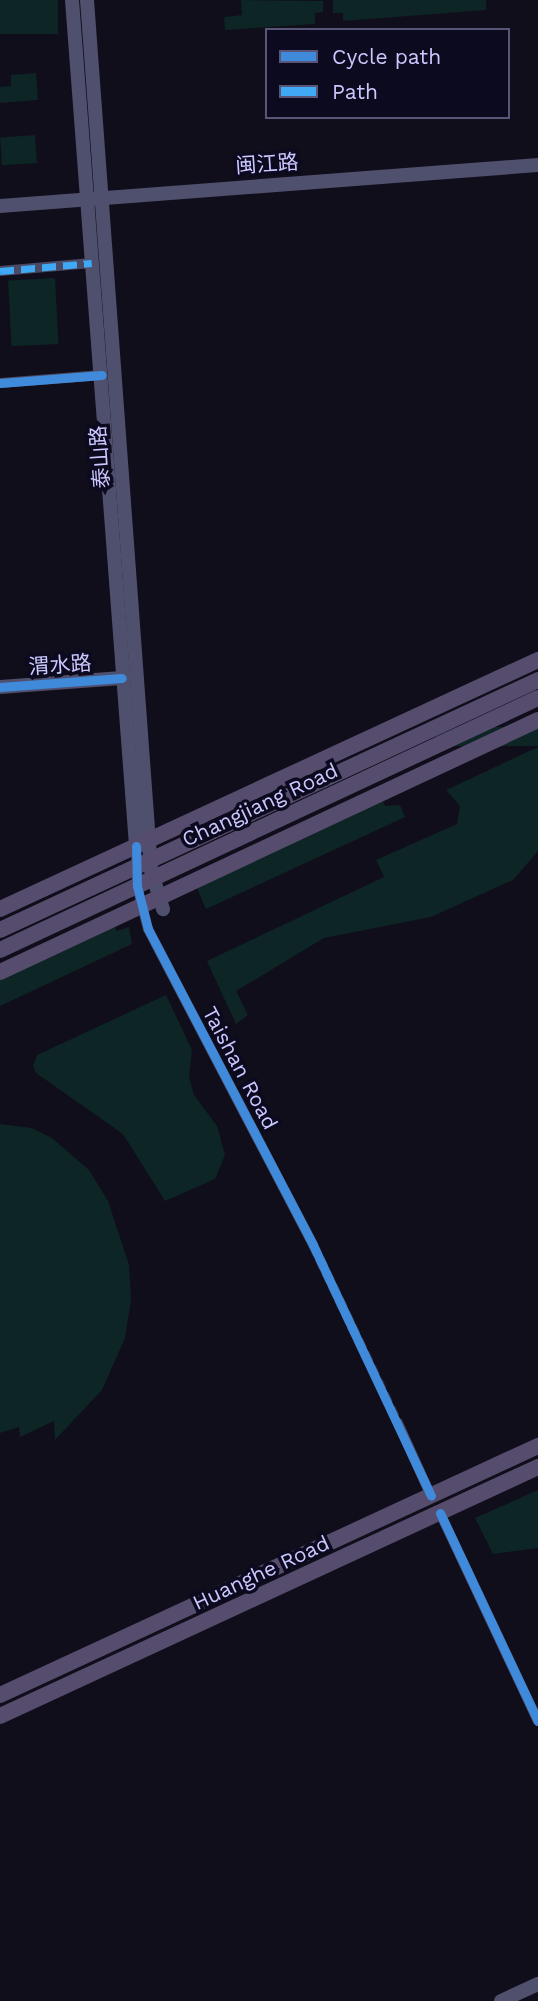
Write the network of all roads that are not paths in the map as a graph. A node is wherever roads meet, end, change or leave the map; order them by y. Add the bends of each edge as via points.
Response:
1 (72, 0) edge
2 (87, 0) edge
3 (538, 165) edge
4 (538, 174) edge
5 (93, 203) junction
6 (0, 206) edge
7 (0, 213) edge
8 (92, 263) junction
9 (0, 271) edge
10 (102, 375) junction
11 (0, 383) edge
12 (538, 660) edge
13 (122, 678) junction
14 (538, 680) edge
15 (0, 687) edge
16 (538, 698) edge
17 (538, 720) edge
18 (142, 843) junction
19 (143, 864) junction
20 (153, 878) junction
21 (137, 886) junction
22 (161, 904) junction
23 (141, 907) junction
24 (0, 909) edge
25 (0, 930) edge
26 (0, 950) edge
27 (0, 972) edge
28 (313, 1245) tunnel mouth
29 (398, 1423) tunnel mouth
30 (538, 1446) edge
31 (538, 1467) edge
32 (431, 1496) junction
33 (440, 1513) junction
34 (0, 1695) edge
35 (0, 1716) edge
36 (538, 1721) edge
37 (533, 1991) edge
38 (501, 2001) edge

1 - 5 main road, 泰山路
2 - 5 main road, 泰山路
3 - 5 main road, 闽江路
4 - 5 main road, 闽江路
5 - 6 main road, 闽江路
5 - 7 main road, 闽江路
5 - 8 main road, 泰山路
5 - 18 main road, 泰山路
8 - 9 street
8 - 10 main road, 泰山路
10 - 11 street
10 - 13 main road, 泰山路
12 - 18 main road
13 - 15 main road, 渭水路
13 - 18 main road, 泰山路
14 - 19 main road, Changjiang Road
16 - 20 main road, Changjiang Road
17 - 22 main road
18 - 19 main road, 泰山路
18 - 24 main road
19 - 20 main road, 泰山路
19 - 21 street, 泰山路
19 - 25 main road, Changjiang Road
20 - 21 main road, Changjiang Road
20 - 22 main road, 泰山路
21 - 23 street, 泰山路
21 - 26 main road, Changjiang Road
22 - 23 main road
23 - 27 main road
23 - 28 street, Taishan Road via 148,929
29 - 32 street
30 - 32 main road, Huanghe Road
31 - 33 main road, Huanghe Road
32 - 34 main road, Huanghe Road
33 - 35 main road, Huanghe Road
33 - 36 street
37 - 38 main road

